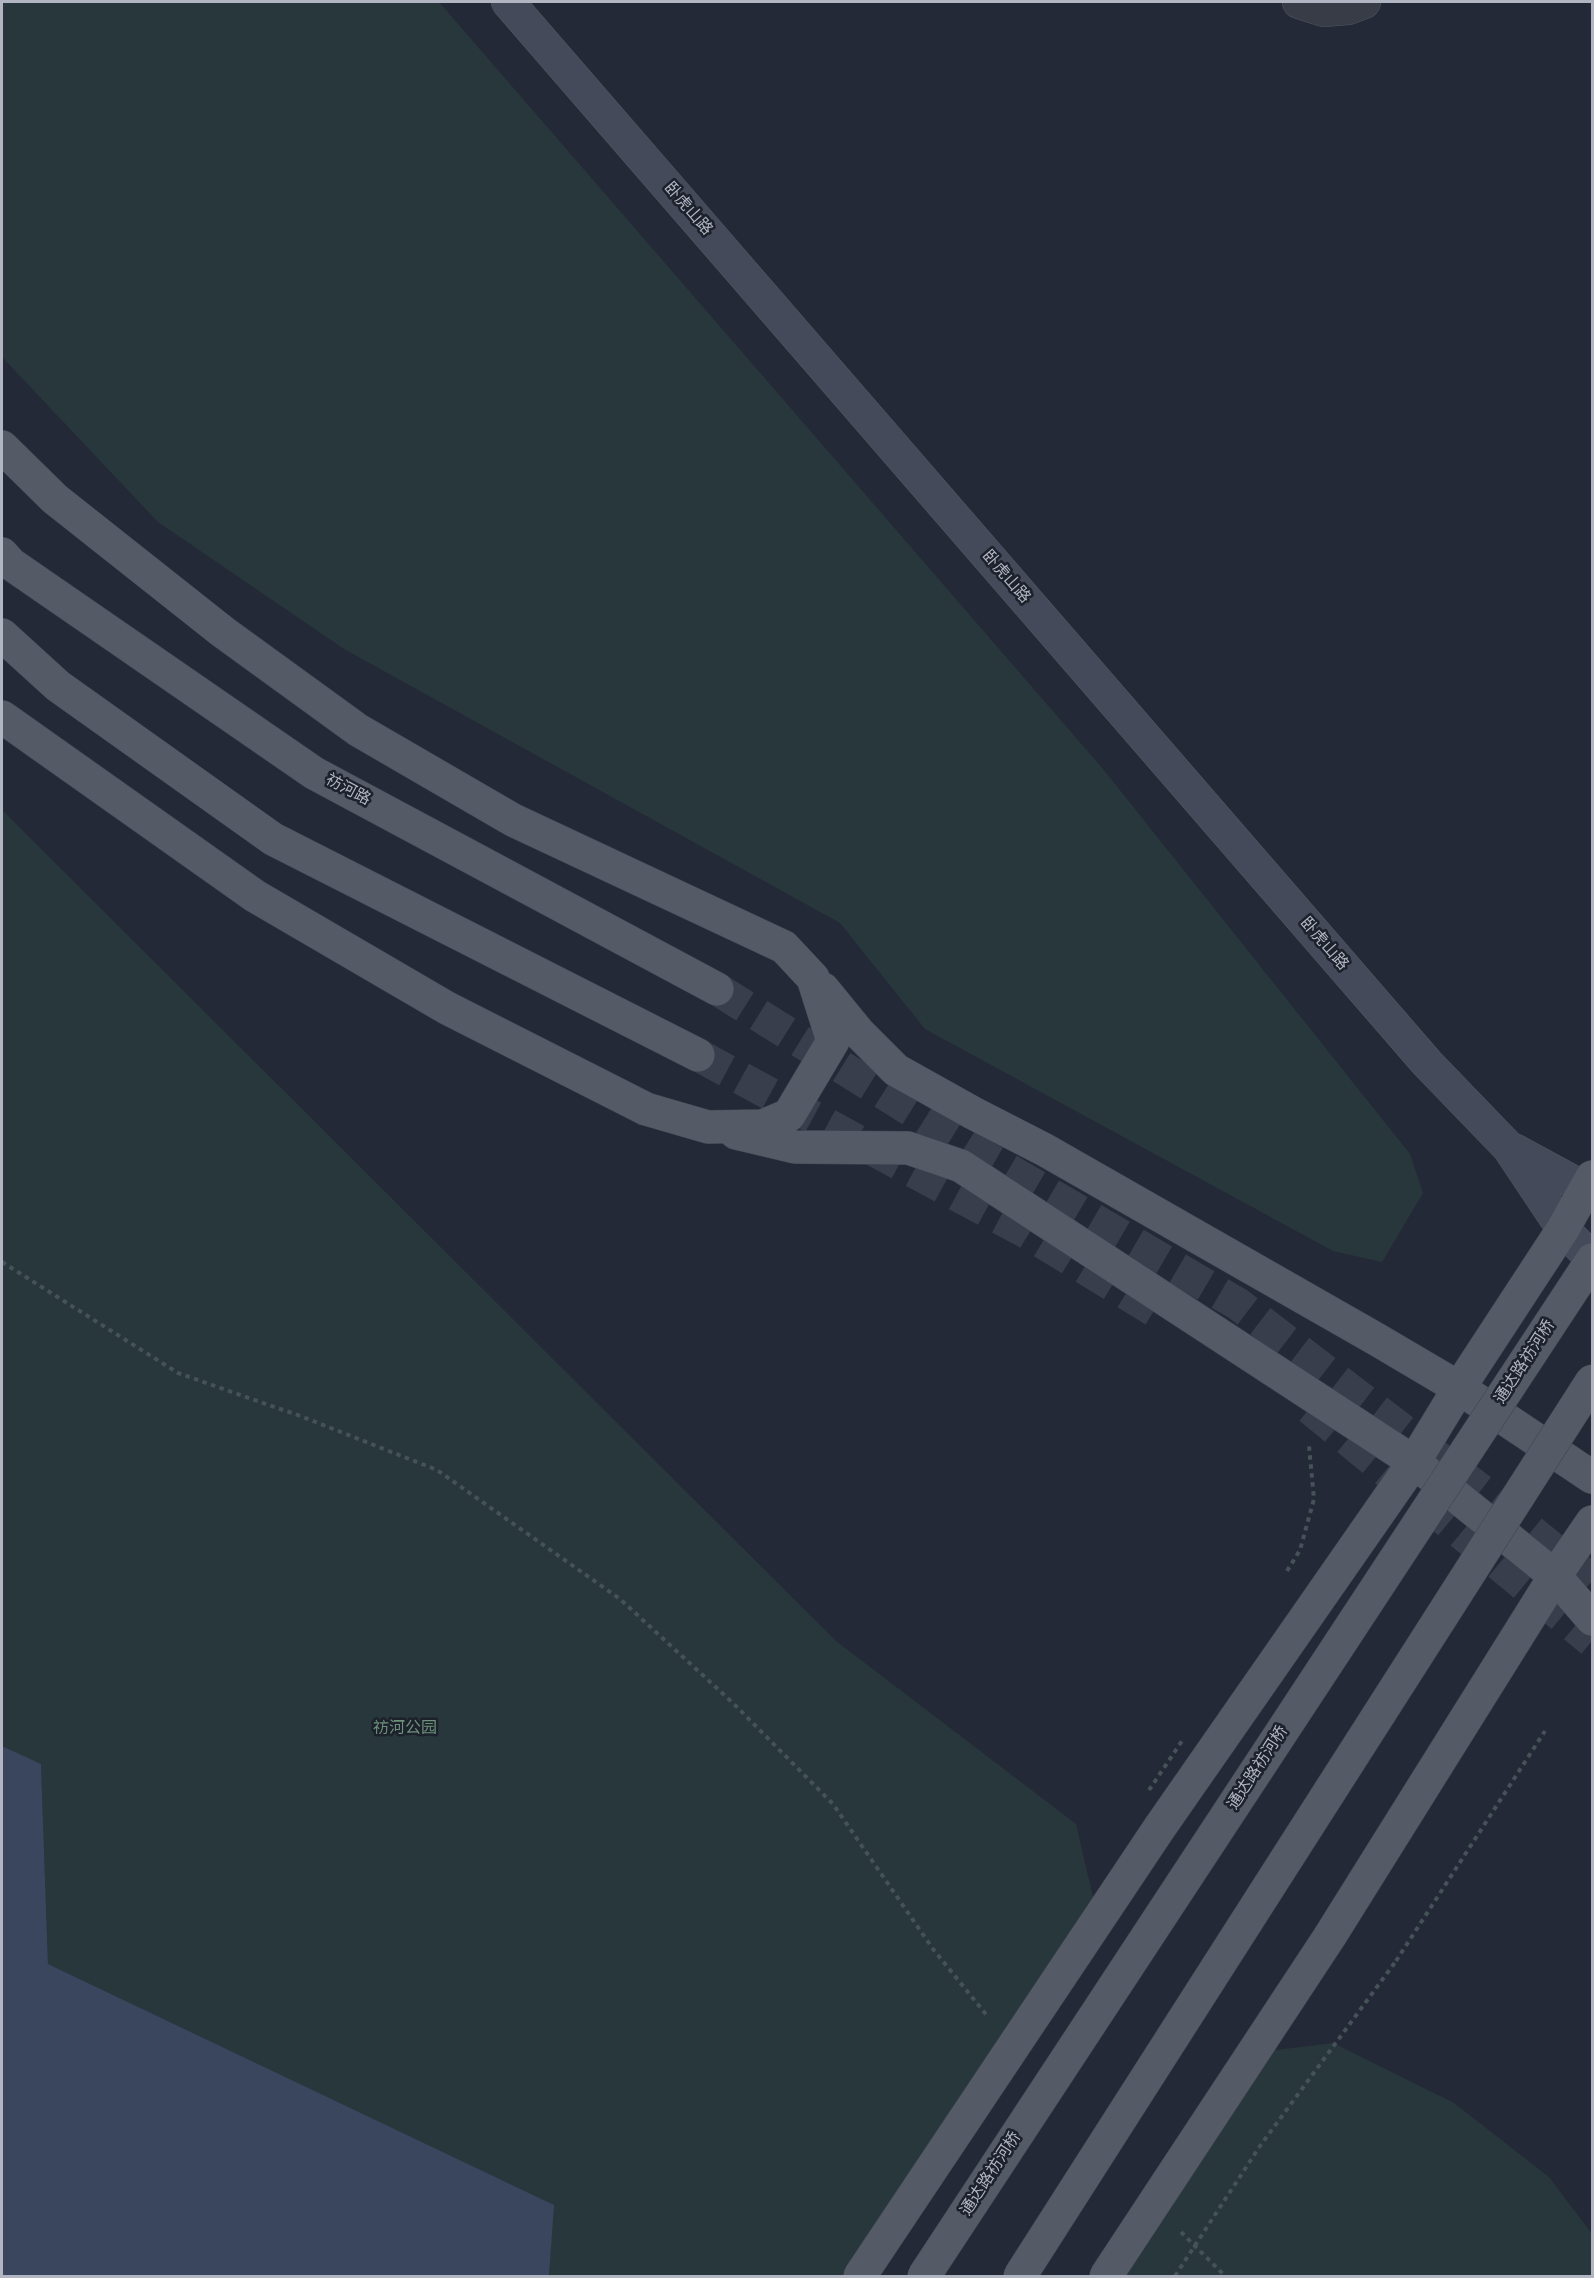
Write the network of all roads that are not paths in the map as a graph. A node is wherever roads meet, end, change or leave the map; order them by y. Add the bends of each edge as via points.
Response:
1 (507, 2) edge
2 (1299, 2) edge
3 (1364, 2) edge
4 (2, 447) edge
5 (2, 554) edge
6 (2, 635) edge
7 (2, 717) edge
8 (813, 978) junction
9 (717, 989) tunnel mouth
10 (698, 1055) tunnel mouth
11 (708, 1127) junction
12 (1509, 1148) junction
13 (1590, 1188) edge
14 (1563, 1229) junction
15 (1593, 1259) edge
16 (1593, 1381) edge
17 (1459, 1388) junction
18 (1414, 1462) junction
19 (1593, 1477) edge
20 (1593, 1522) edge
21 (1555, 1576) junction
22 (1593, 1619) edge
23 (861, 2277) edge
24 (924, 2277) edge
25 (1020, 2277) edge
26 (1106, 2277) edge

1 - 12 street, 卧虎山路 via 1427,1063
2 - 3 street via 1324,10
4 - 8 main road via 55,499 204,617 358,730 513,820 784,947
5 - 9 main road, 祊河路 via 11,564 314,773
6 - 10 main road via 58,686 273,839
7 - 11 main road via 255,896 447,1008 646,1109
8 - 11 main road via 833,1041 789,1115 763,1126
8 - 17 main road via 896,1070 1045,1150
11 - 18 main road via 795,1147 908,1148 960,1166
12 - 13 street, 卧虎山路
12 - 14 street, 卧虎山路
13 - 14 main road
14 - 15 street, 卧虎山路
14 - 17 main road
15 - 24 main road, 通达路祊河桥, bridge
16 - 25 main road, bridge
17 - 18 main road
17 - 19 main road
18 - 21 main road
18 - 23 main road, bridge via 1160,1827
20 - 21 main road
21 - 22 main road
21 - 26 main road, bridge via 1330,1936

